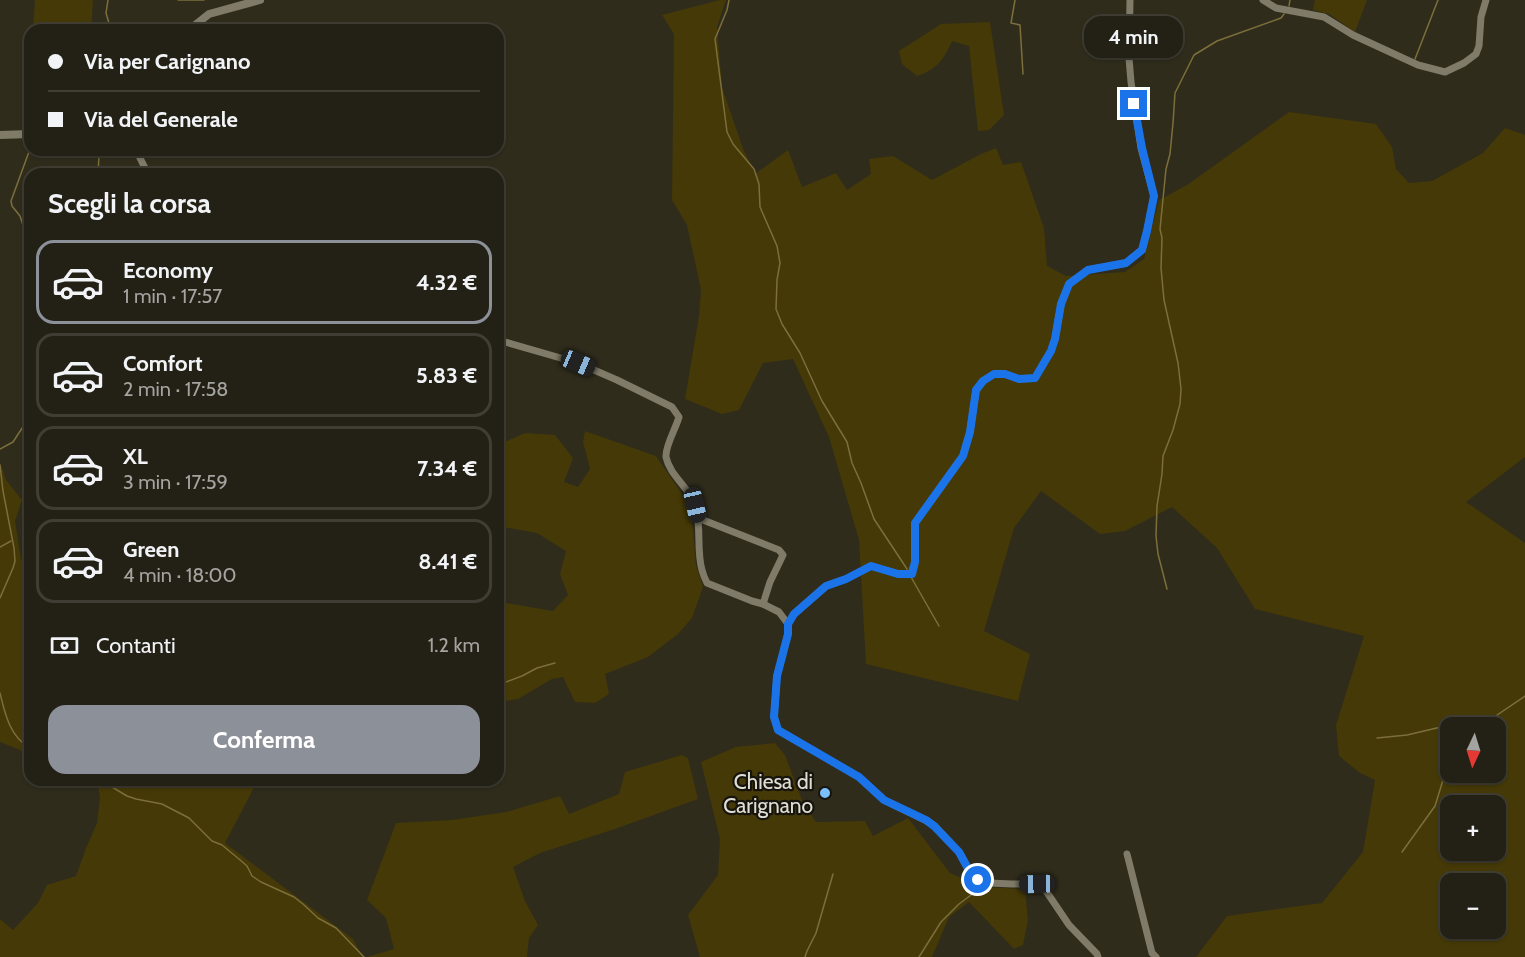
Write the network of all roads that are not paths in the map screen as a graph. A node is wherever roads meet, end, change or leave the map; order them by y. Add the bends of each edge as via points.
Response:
1 (260, 0) edge
2 (1130, 0) edge
3 (1263, 0) edge
4 (1486, 0) edge
5 (196, 24) edge
6 (24, 134) edge
7 (0, 135) edge
8 (504, 342) edge
9 (698, 518) junction
10 (763, 604) junction
11 (788, 624) junction
12 (1127, 854) dead end
13 (1098, 957) edge
14 (1156, 957) edge

1 - 5 street via 209,14
2 - 11 street via 1131,82 1154,196 1142,250 1126,263 1088,270 1069,284 1053,345 1035,378 994,374 976,390 963,456 915,523 912,574 871,566 826,586
3 - 4 street via 1276,8 1324,17 1418,65 1445,72 1476,54
6 - 7 street
8 - 9 street via 578,363 672,407 679,417 666,458 690,494
9 - 10 street via 701,569 707,583
9 - 10 street via 783,555
10 - 11 street via 780,612
11 - 13 street via 777,676 774,717 778,730 859,777 884,800 934,826 978,880 1037,884 1044,888 1069,925
12 - 14 street

